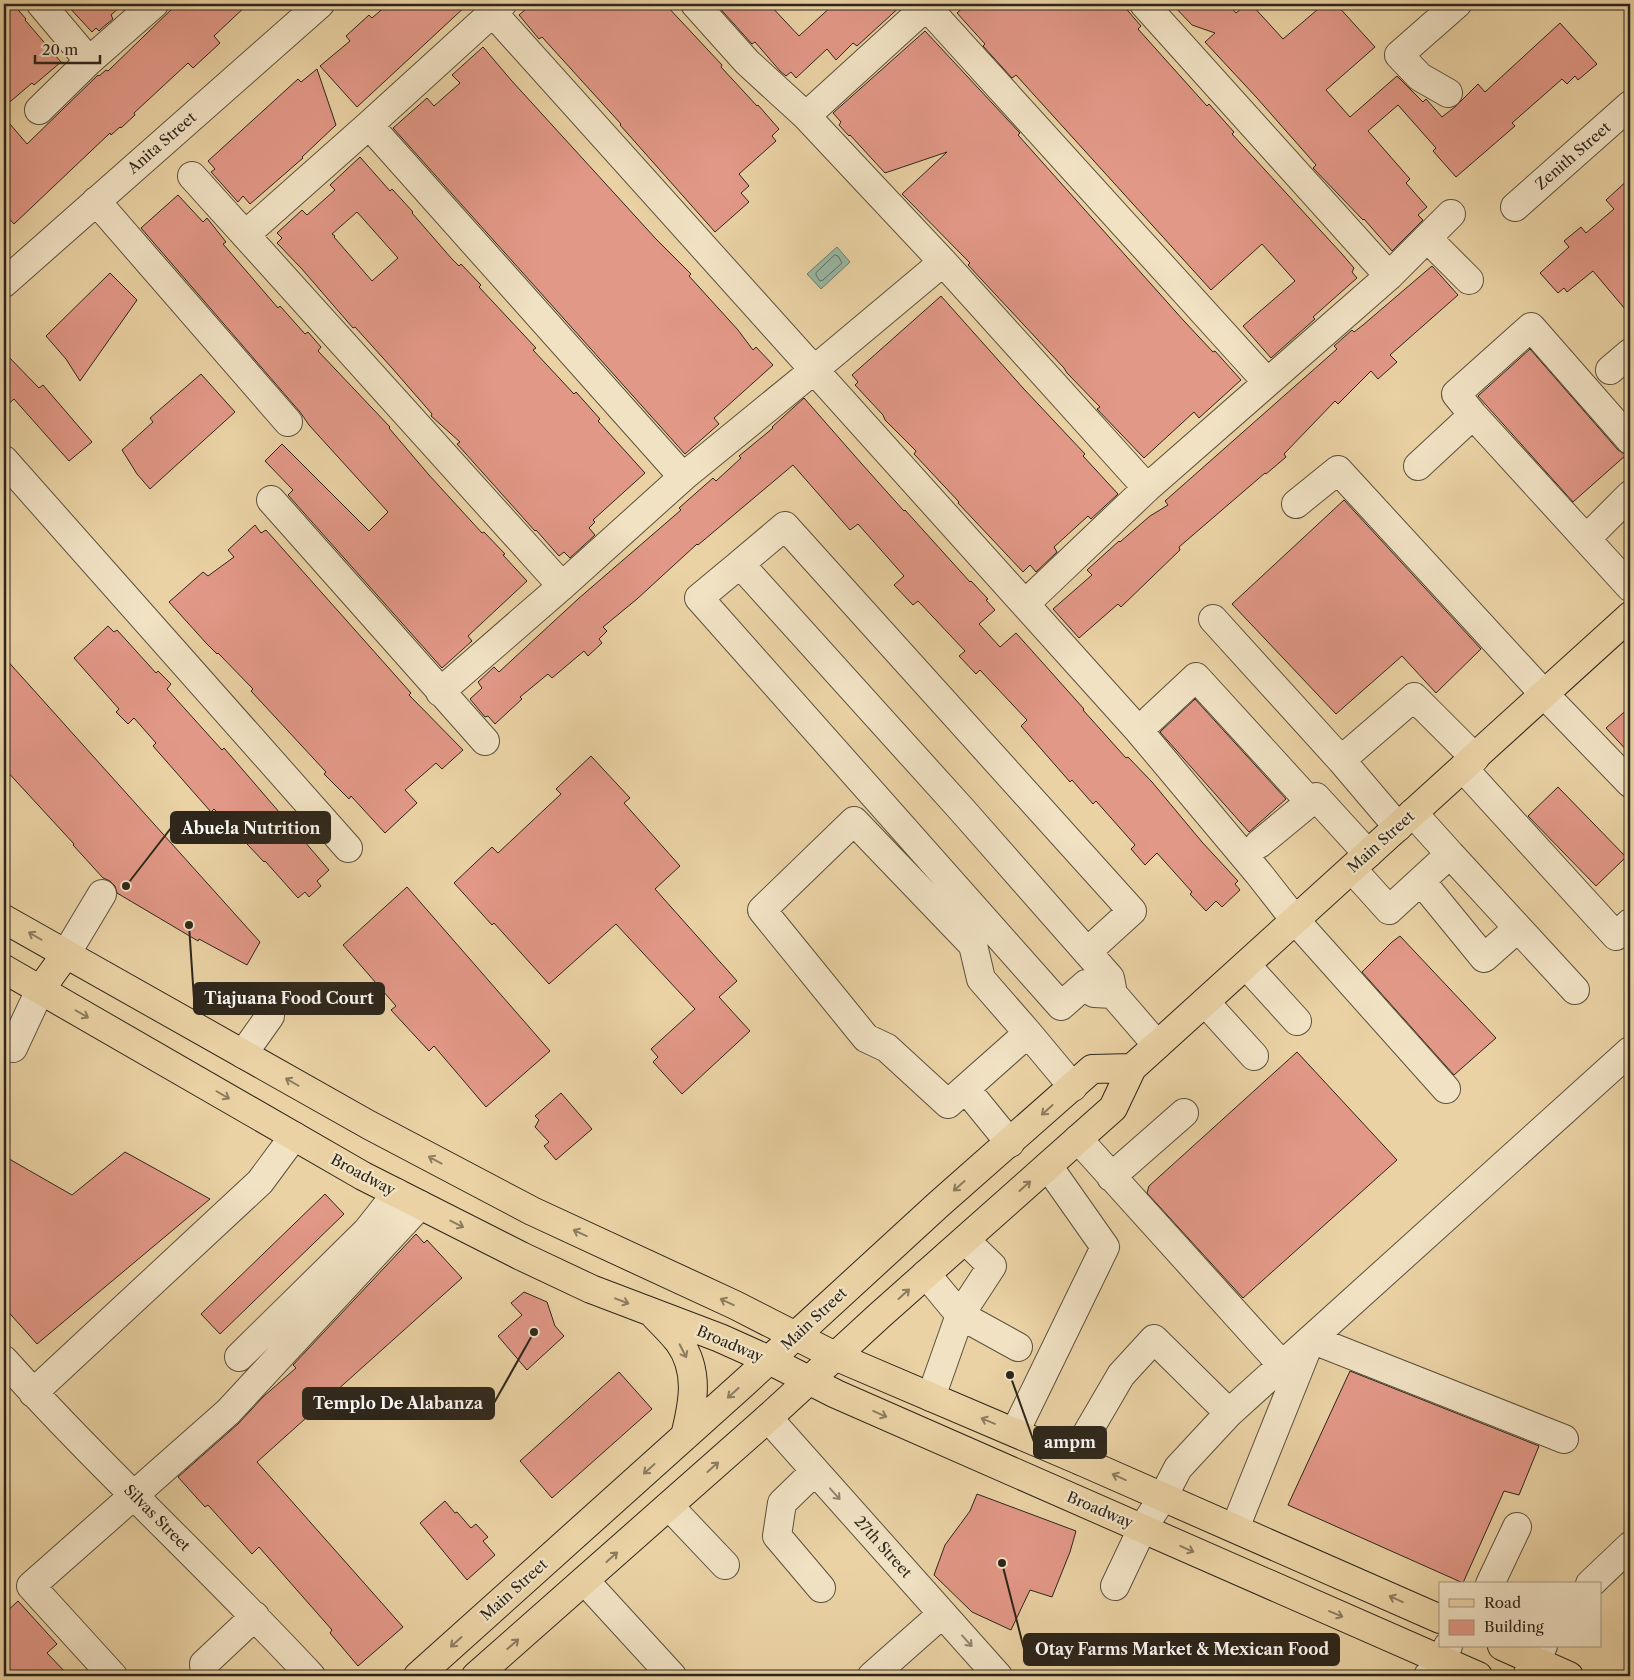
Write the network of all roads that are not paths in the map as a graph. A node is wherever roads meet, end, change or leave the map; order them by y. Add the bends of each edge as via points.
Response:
1 (41, 4) edge
2 (154, 4) edge
3 (320, 4) edge
4 (694, 4) edge
5 (1144, 4) edge
6 (1457, 4) edge
7 (928, 5) edge
8 (498, 8) edge
9 (89, 61) junction
10 (1448, 93) dead end
11 (1630, 104) edge
12 (39, 110) dead end
13 (806, 116) junction
14 (369, 125) junction
15 (192, 176) dead end
16 (96, 201) junction
17 (1515, 207) dead end
18 (1451, 214) dead end
19 (245, 235) junction
20 (1427, 238) junction
21 (943, 262) junction
22 (1388, 276) junction
23 (1469, 280) dead end
24 (4, 283) edge
25 (1630, 353) edge
26 (814, 370) junction
27 (1610, 370) dead end
28 (1267, 382) junction
29 (1473, 415) junction
30 (288, 422) dead end
31 (1630, 440) edge
32 (4, 460) edge
33 (1418, 466) dead end
34 (683, 477) junction
35 (1147, 488) junction
36 (1630, 495) edge
37 (271, 500) dead end
38 (1296, 504) dead end
39 (1586, 539) junction
40 (740, 564) junction
41 (562, 586) junction
42 (1630, 587) edge
43 (1025, 604) junction
44 (1630, 616) edge
45 (1213, 619) dead end
46 (440, 692) junction
47 (1544, 694) junction
48 (1150, 719) dead end
49 (485, 741) dead end
50 (1341, 760) junction
51 (1469, 763) junction
52 (1630, 783) edge
53 (1310, 802) junction
54 (1406, 820) junction
55 (1259, 844) dead end
56 (348, 848) dead end
57 (1450, 854) junction
58 (1360, 862) junction
59 (1421, 881) junction
60 (102, 894) dead end
61 (4, 919) edge
62 (1295, 920) junction
63 (1630, 923) edge
64 (1518, 928) junction
65 (1087, 943) junction
66 (66, 954) junction
67 (1246, 965) junction
68 (4, 969) edge
69 (40, 990) junction
70 (1575, 990) dead end
71 (1113, 994) junction
72 (1205, 1002) junction
73 (270, 1016) dead end
74 (1297, 1021) dead end
75 (1028, 1033) junction
76 (1158, 1045) junction
77 (13, 1048) dead end
78 (1630, 1051) edge
79 (243, 1054) junction
80 (1254, 1056) dead end
81 (1132, 1068) junction
82 (1073, 1087) junction
83 (966, 1089) junction
84 (1446, 1089) dead end
85 (1184, 1112) dead end
86 (294, 1136) junction
87 (1078, 1139) junction
88 (1010, 1143) junction
89 (1048, 1166) junction
90 (1111, 1176) junction
91 (409, 1199) junction
92 (965, 1240) junction
93 (926, 1274) junction
94 (653, 1313) junction
95 (960, 1315) junction
96 (796, 1336) junction
97 (1311, 1339) junction
98 (1018, 1347) dead end
99 (835, 1356) junction
100 (239, 1357) dead end
101 (4, 1360) edge
102 (769, 1360) junction
103 (1282, 1365) junction
104 (809, 1381) junction
105 (33, 1393) junction
106 (931, 1397) junction
107 (1229, 1413) junction
108 (768, 1418) junction
109 (1015, 1432) junction
110 (685, 1436) junction
111 (1564, 1439) dead end
112 (1081, 1460) junction
113 (815, 1471) junction
114 (134, 1496) junction
115 (1163, 1497) junction
116 (669, 1506) junction
117 (1517, 1527) dead end
118 (1142, 1528) junction
119 (1235, 1528) junction
120 (1630, 1546) edge
121 (726, 1565) dead end
122 (585, 1581) junction
123 (1491, 1582) edge
124 (1592, 1582) edge
125 (1115, 1586) dead end
126 (821, 1588) dead end
127 (942, 1614) junction
128 (255, 1616) junction
129 (1439, 1619) edge
130 (1506, 1648) edge
131 (1439, 1661) edge
132 (1535, 1661) edge
133 (113, 1676) edge
134 (205, 1676) edge
135 (311, 1676) edge
136 (418, 1676) edge
137 (476, 1676) edge
138 (672, 1676) edge
139 (872, 1676) edge
140 (998, 1676) edge
141 (1478, 1676) edge
142 (1569, 1676) edge

1 - 9 street
2 - 9 street
3 - 16 street, Anita Street
4 - 13 street via 747,62
5 - 22 street
6 - 10 street via 1399,55 1420,77
7 - 13 street
7 - 28 street
8 - 14 street
8 - 26 street
9 - 12 street
11 - 17 street, Zenith Street
13 - 21 street
14 - 19 street
14 - 34 street
15 - 19 street
16 - 24 street, Anita Street
16 - 30 street
18 - 20 street
19 - 41 street
20 - 22 street
20 - 23 street
21 - 26 street
21 - 35 street
22 - 28 street
25 - 27 street
26 - 34 street
26 - 43 street
28 - 35 street
29 - 31 street via 1456,394 1531,327
29 - 33 street
29 - 39 street
32 - 56 street
34 - 41 street
35 - 43 street
36 - 39 street
37 - 46 street
38 - 47 street via 1338,470
39 - 42 street
40 - 65 street
40 - 65 street via 785,526 1132,911
40 - 71 street via 699,598 1061,1006 1086,984 1094,993
41 - 46 street
43 - 62 street via 1139,731
44 - 47 main road, Main Street
45 - 50 street
46 - 49 street
47 - 51 main road, Main Street
47 - 52 street
48 - 53 street via 1196,677
50 - 51 street via 1414,697
50 - 54 street
51 - 54 main road, Main Street
51 - 63 street via 1616,936
53 - 55 street
53 - 58 street via 1316,797
54 - 57 street
54 - 58 main road, Main Street
57 - 59 street
57 - 64 street
58 - 59 street via 1389,910
58 - 62 main road, Main Street
59 - 64 street via 1484,958
60 - 66 street
66 -> 61 main road
62 - 67 main road, Main Street
62 - 84 street
64 - 70 street
65 - 71 street via 1110,978
66 - 69 main road
66 - 79 main road
67 - 72 main road, Main Street
67 - 74 street
68 - 69 main road, Broadway
69 - 77 street
69 -> 86 main road, Broadway
71 - 76 street
72 - 76 main road, Main Street
72 - 80 street
73 - 79 street
75 - 82 street
75 - 83 street
75 - 83 street via 981,979 973,945 854,821 762,910 866,1038 887,1048 948,1104
76 - 81 main road, Main Street
78 - 97 street
96 -> 79 main road via 532,1210 368,1125
81 - 82 main road, Main Street via 1092,1069
81 - 87 main road, Main Street via 1113,1108
82 -> 88 main road, Main Street
83 - 88 street
85 - 90 street
86 - 91 main road, Broadway
86 - 105 street via 260,1182
87 - 89 main road, Main Street
87 - 90 street
88 -> 96 main road, Main Street
92 -> 89 main road, Main Street
89 - 109 street via 1105,1247
90 - 103 street
91 -> 94 main road, Broadway via 584,1286
91 - 100 street via 367,1231
91 - 114 street via 228,1412
92 - 93 main road, Main Street
92 - 95 street via 992,1266
93 - 95 street
99 -> 93 main road, Main Street
94 - 102 main road, Broadway
94 -> 110 main road via 679,1342 692,1372 692,1408
95 - 98 street
95 - 106 street
96 - 99 main road
96 - 102 main road, Main Street
97 - 103 street
97 - 111 street
97 - 119 street
99 - 104 main road, Main Street
99 - 106 main road
101 - 105 street, Silvas Street
102 - 104 main road, Broadway
102 -> 110 main road, Main Street
103 - 107 street
104 - 108 main road, Main Street
104 -> 118 main road, Broadway
105 - 114 street, Silvas Street
109 -> 106 main road
107 - 112 street via 1154,1339 1120,1375 1086,1435
107 - 115 street via 1178,1468
108 - 113 street, 27th Street
116 -> 108 main road, Main Street
109 - 112 main road
110 -> 136 main road, Main Street
115 -> 112 main road
113 - 126 street via 782,1503 777,1536
113 -> 127 street, 27th Street
114 - 128 street, Silvas Street
114 - 133 street via 31,1586
115 - 118 street
115 - 119 main road
116 - 121 street
122 -> 116 main road, Main Street
117 - 123 street
118 - 125 street
118 -> 131 main road, Broadway
129 -> 119 main road
120 - 124 street
137 -> 122 main road, Main Street
122 - 138 street
127 - 139 street
127 -> 140 street, 27th Street
128 - 134 street via 204,1664
128 - 135 street, Silvas Street
130 - 132 main road
131 - 141 main road, Broadway
132 - 142 main road

